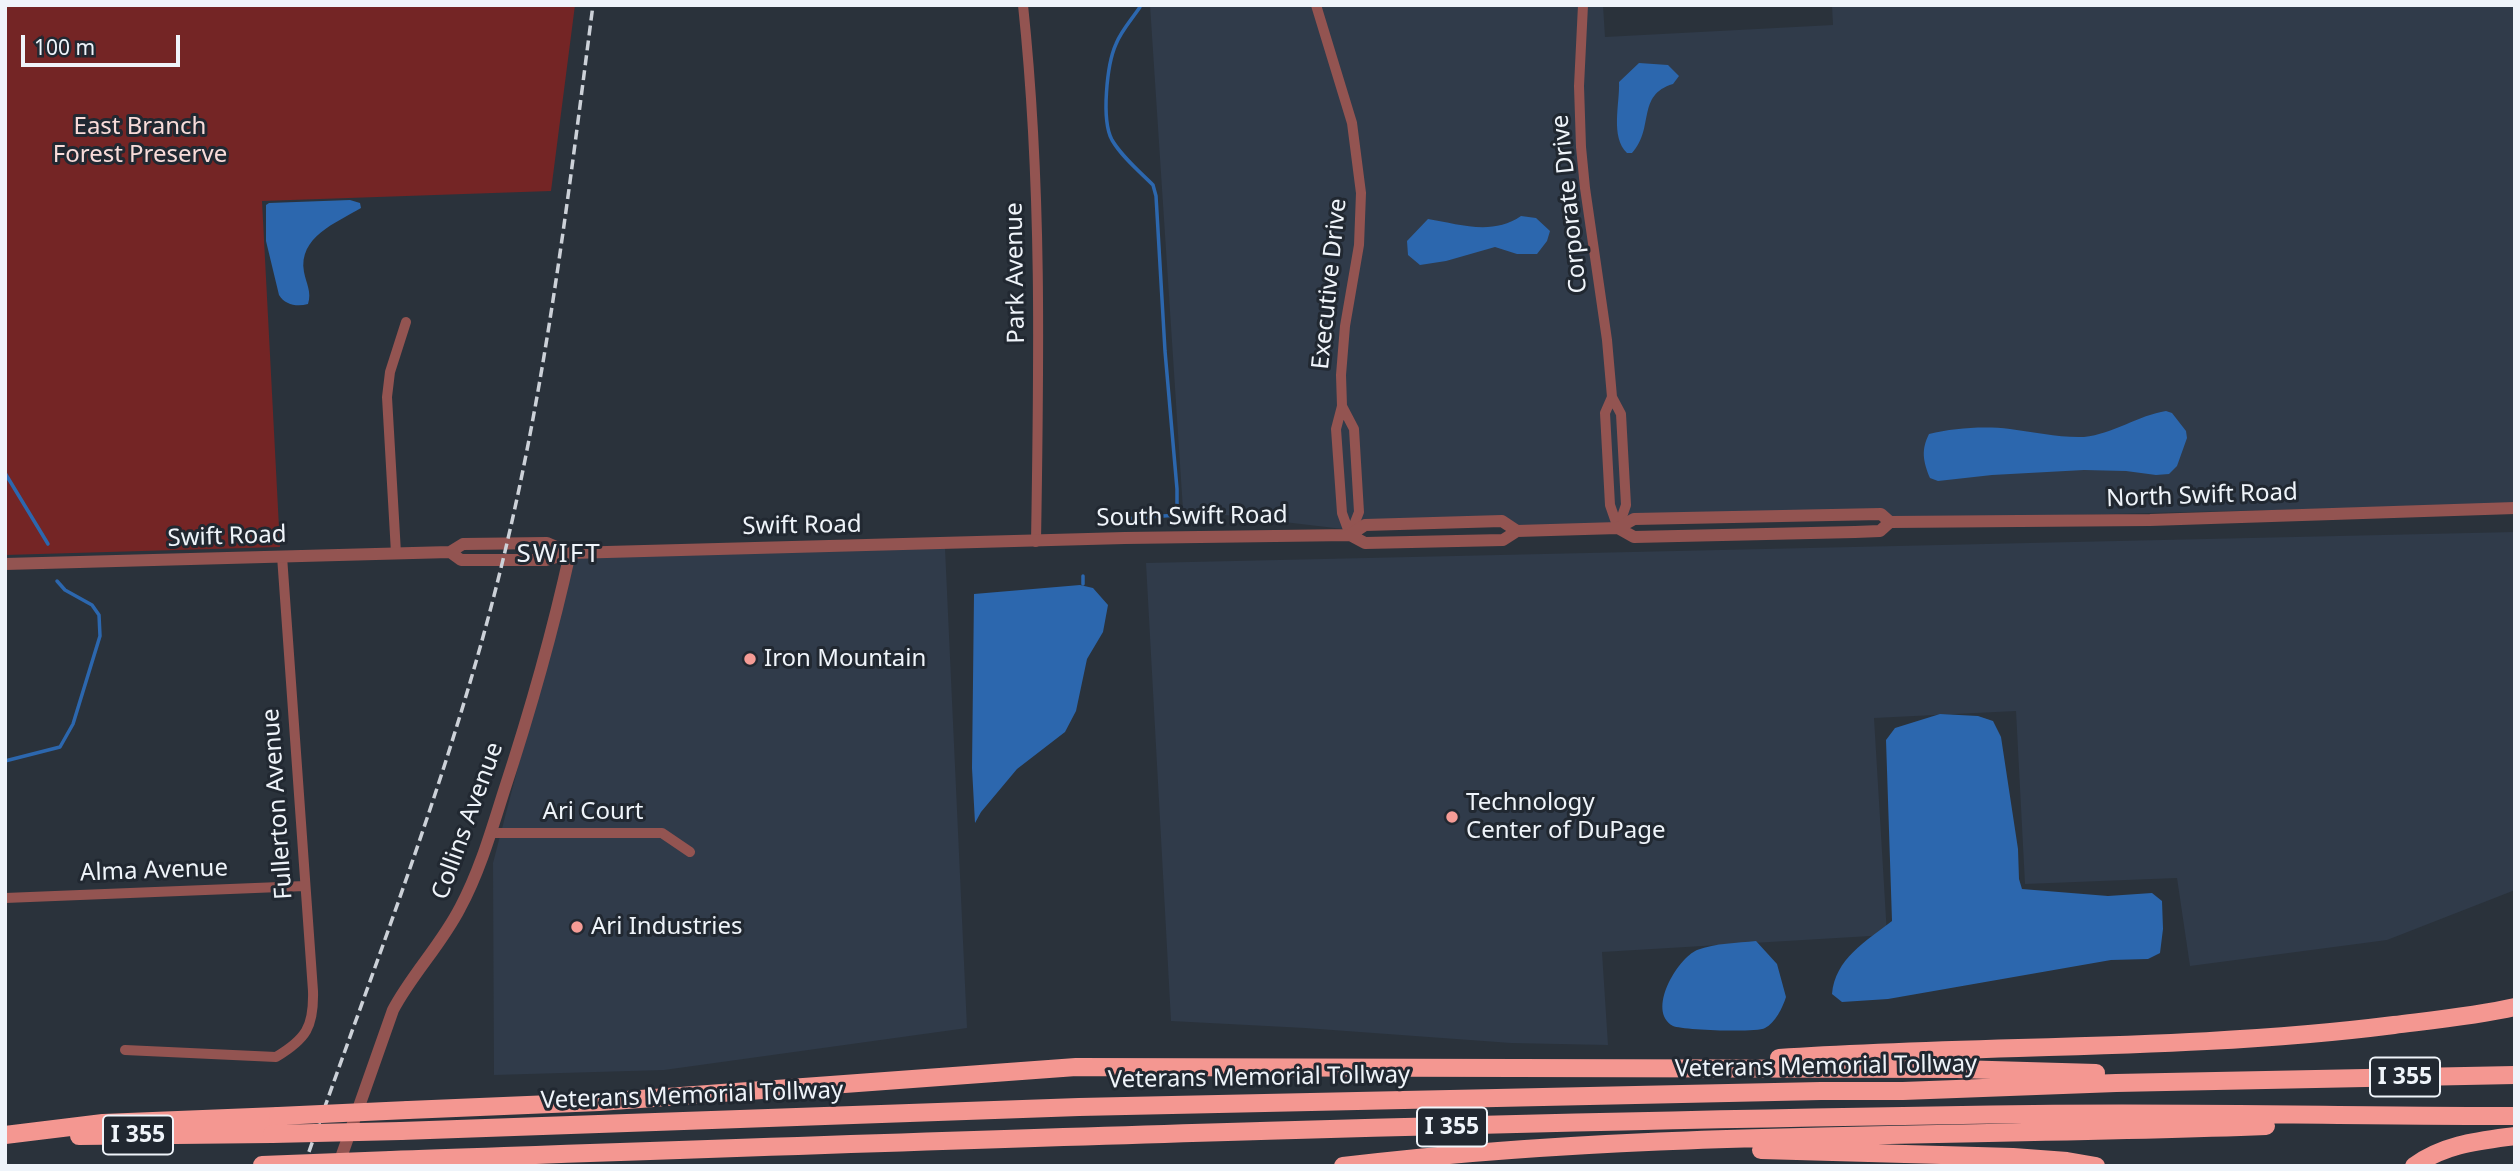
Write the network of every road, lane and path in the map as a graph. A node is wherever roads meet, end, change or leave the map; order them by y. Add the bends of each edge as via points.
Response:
1 (1023, 5) edge
2 (1316, 5) edge
3 (1583, 5) edge
4 (406, 323) dead end
5 (1612, 397) junction
6 (1342, 406) junction
7 (2515, 508) edge
8 (1890, 522) junction
9 (1618, 528) junction
10 (1517, 531) junction
11 (1350, 535) junction
12 (1036, 542) junction
13 (396, 553) junction
14 (570, 553) junction
15 (282, 556) junction
16 (5, 564) edge
17 (491, 833) junction
18 (690, 852) dead end
19 (305, 886) junction
20 (5, 898) edge
21 (2515, 1007) edge
22 (125, 1050) dead end
23 (1632, 1068) junction
24 (2515, 1075) edge
25 (2295, 1079) junction
26 (2514, 1116) edge
27 (5, 1136) edge
28 (2515, 1136) edge
29 (1586, 1144) junction
30 (252, 1166) edge
31 (262, 1166) edge
32 (338, 1166) edge
33 (1343, 1166) edge
34 (2096, 1166) edge
35 (2414, 1166) edge

1 - 12 street, Park Avenue via 1039,249
2 - 6 street, Executive Drive via 1350,116 1361,193 1359,246 1342,357
3 - 5 street, Corporate Drive via 1581,147
4 - 13 street via 387,397
5 - 9 street, Corporate Drive via 1605,413 1610,505
5 - 9 street, Corporate Drive via 1621,414 1626,505
6 - 11 street, Executive Drive via 1336,429 1342,513
6 - 11 street, Executive Drive via 1354,429 1359,512
7 - 8 street, North Swift Road via 2150,520
8 - 9 street, North Swift Road via 1881,514 1634,519
8 - 9 street, North Swift Road via 1880,531 1786,534 1634,537
9 - 10 street, South Swift Road
10 - 11 street, South Swift Road via 1503,540 1365,543
10 - 11 street, South Swift Road via 1502,522 1365,525
11 - 12 street, South Swift Road
12 - 14 street, Swift Road
13 - 14 street, Swift Road via 450,552 463,544 547,543
13 - 15 street, Swift Road
14 - 17 street, Collins Avenue via 544,661
15 - 16 street, Swift Road
15 - 19 street, Fullerton Avenue
17 - 18 street, Ari Court via 662,833
17 - 32 street, Collins Avenue via 461,908 393,1010
19 - 20 street, Alma Avenue
19 - 22 street, Fullerton Avenue via 313,1006 309,1028 297,1045 276,1058
21 - 23 highway via 2235,1041 1826,1055
23 - 25 highway via 1957,1069
23 - 27 highway, bridge via 1076,1067 613,1101 103,1123
24 - 25 highway, Veterans Memorial Tollway / I 355
25 - 27 highway, Veterans Memorial Tollway / I 355, bridge via 1079,1107 401,1131
26 - 29 highway via 2175,1130
26 - 31 highway, Veterans Memorial Tollway / I 355, bridge via 2039,1114 1663,1121
28 - 35 highway via 2460,1144
29 - 33 highway
29 - 34 highway via 2012,1157
30 - 31 highway, Veterans Memorial Tollway / I 355

